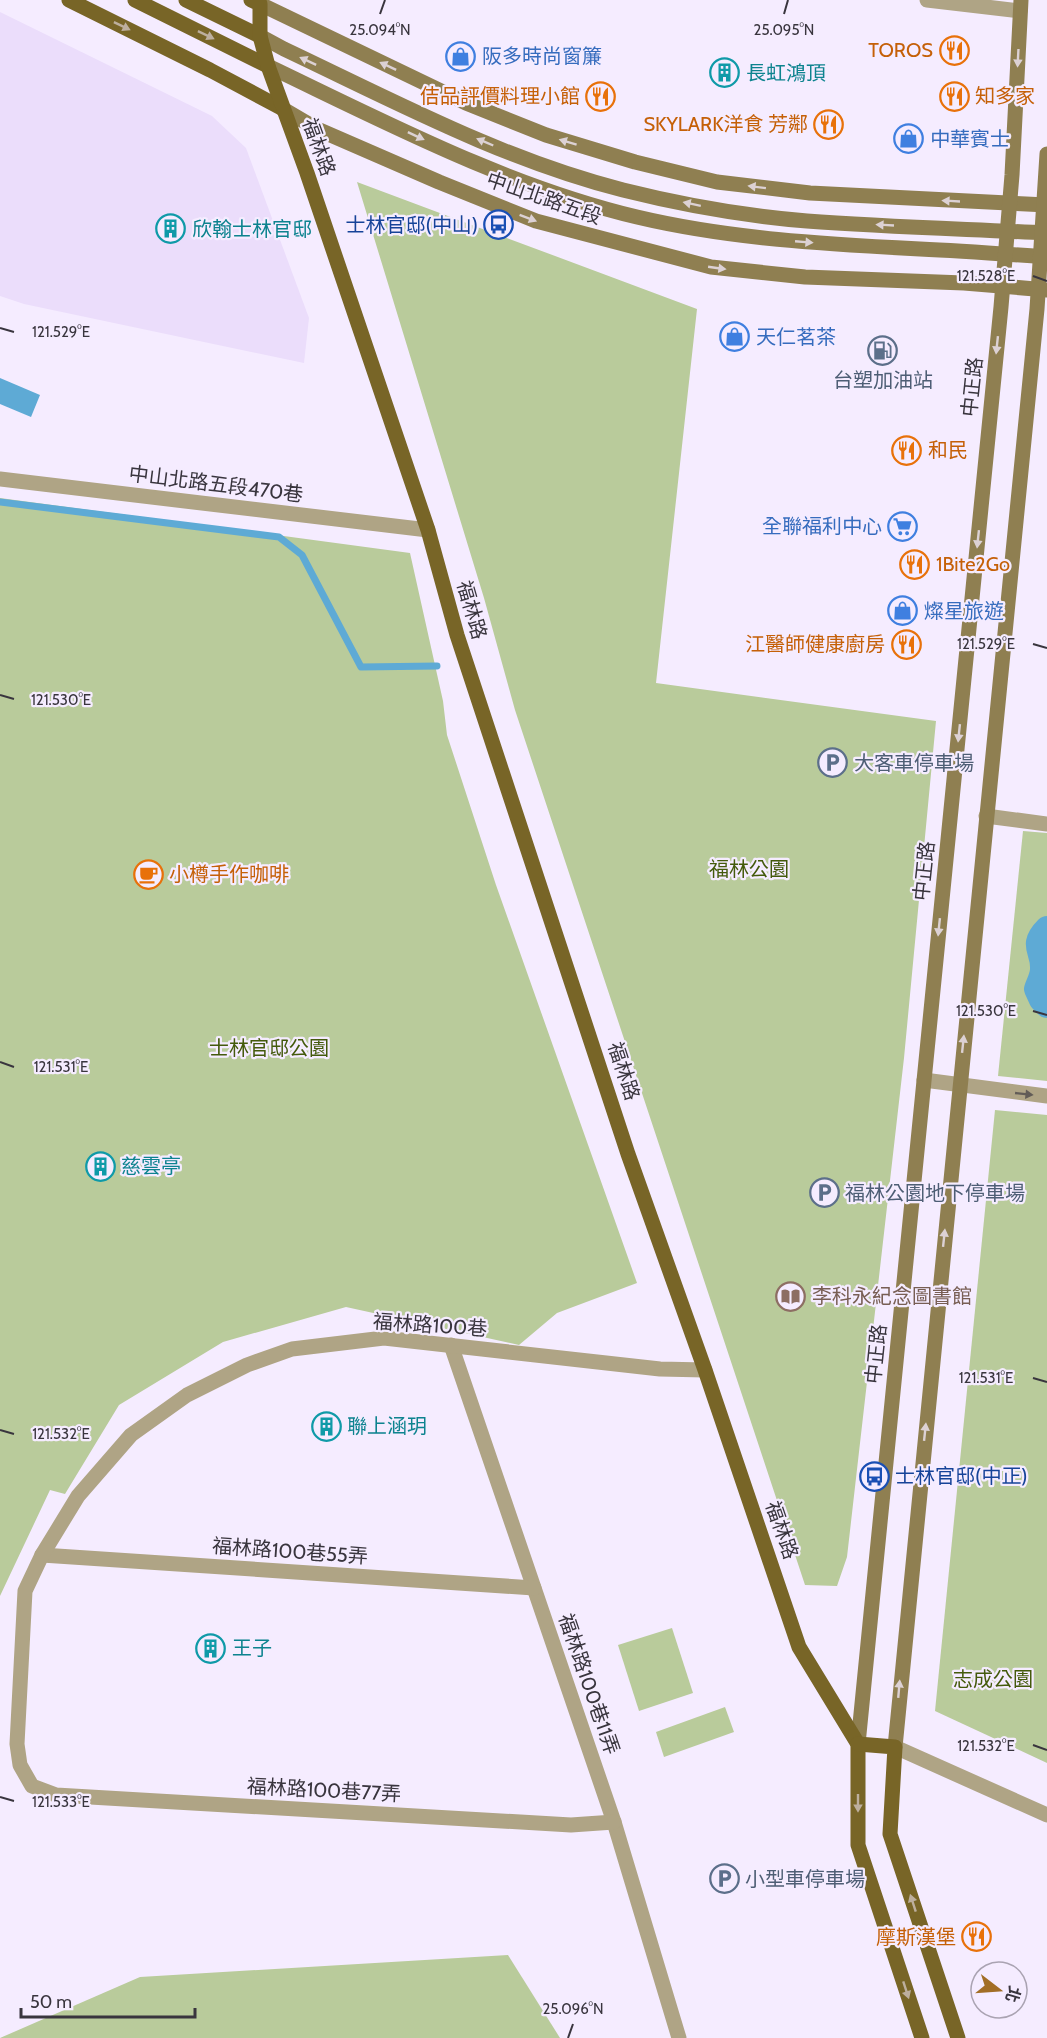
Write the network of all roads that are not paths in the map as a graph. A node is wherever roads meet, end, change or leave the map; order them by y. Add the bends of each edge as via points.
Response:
1 (69, 0) edge
2 (135, 0) edge
3 (186, 0) edge
4 (927, 0) edge
5 (257, 1) edge
6 (1020, 6) edge
7 (260, 36) junction
8 (268, 66) junction
9 (283, 109) junction
10 (1047, 154) edge
11 (1010, 204) junction
12 (1046, 205) edge
13 (1007, 231) junction
14 (1044, 233) edge
15 (1005, 254) junction
16 (1044, 257) edge
17 (1002, 287) junction
18 (1042, 290) edge
19 (0, 479) edge
20 (428, 530) junction
21 (986, 816) junction
22 (1047, 824) edge
23 (924, 1080) junction
24 (959, 1085) junction
25 (1047, 1096) edge
26 (451, 1345) junction
27 (705, 1371) junction
28 (42, 1555) junction
29 (534, 1588) junction
30 (858, 1744) junction
31 (895, 1747) junction
32 (32, 1786) joint
33 (1047, 1815) edge
34 (614, 1822) junction
35 (679, 2038) edge
36 (922, 2038) edge
37 (958, 2038) edge

1 -> 9 main road, 中山北路五段
2 -> 8 main road, 中山北路五段
3 - 7 main road, 中山北路五段
4 - 6 street
5 - 7 main road, 福林路
11 -> 5 main road via 810,193 717,182 634,162 546,135 466,103
6 -> 11 main road, 中正路
7 - 8 main road, 福林路
13 -> 7 main road, 中山北路五段 via 805,221 707,208 622,190 534,162 465,134
8 - 9 main road, 福林路
8 -> 15 main road, 中山北路五段 via 455,154 539,188 636,217 805,243
9 -> 17 main road, 中山北路五段 via 317,129 536,222 668,257 711,267 805,277
9 - 20 main road, 福林路
10 - 12 main road
11 - 12 main road
11 - 13 main road, 中正路
12 - 14 main road
13 - 14 main road, 中山北路五段
13 - 15 main road, 中正路
14 - 16 main road
15 - 16 main road, 中山北路五段
15 - 17 main road, 中正路
16 - 18 main road
17 - 18 main road, 中山北路五段
17 -> 23 main road, 中正路
18 - 21 main road
19 - 20 street, 中山北路五段470巷
20 - 27 main road, 福林路 via 457,635 628,1154
21 - 22 street
24 -> 21 main road
23 - 24 street
23 - 30 main road, 中正路
24 -> 25 street
31 -> 24 main road
26 - 27 street, 福林路100巷
26 - 28 street, 福林路100巷 via 384,1338 292,1350 247,1365 187,1395 131,1435 78,1497
26 - 29 street, 福林路100巷11弄
27 - 30 main road, 福林路 via 799,1647
28 - 29 street, 福林路100巷55弄
28 - 32 street, 福林路100巷 via 25,1591 17,1744 20,1765
29 - 34 street, 福林路100巷11弄
30 - 31 main road
30 -> 36 main road via 858,1845
31 - 33 street
37 -> 31 main road via 890,1834
32 - 34 street, 福林路100巷77弄 via 56,1795 571,1825
34 - 35 street, 福林路100巷11弄

